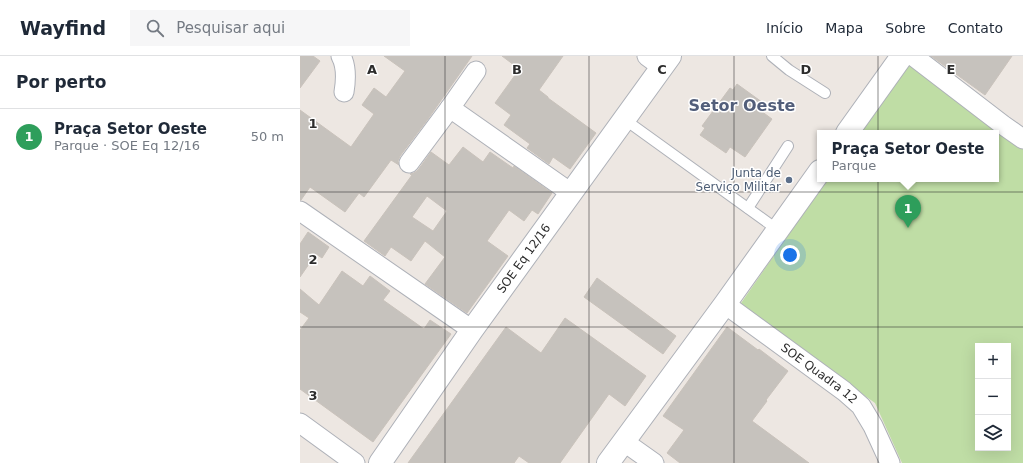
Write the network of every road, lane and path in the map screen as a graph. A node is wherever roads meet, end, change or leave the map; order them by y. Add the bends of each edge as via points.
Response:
1 (341, 56) edge
2 (772, 56) edge
3 (902, 56) edge
4 (913, 56) edge
5 (660, 60) edge
6 (476, 71) dead end
7 (344, 92) dead end
8 (825, 93) dead end
9 (450, 108) junction
10 (624, 119) junction
11 (849, 130) edge
12 (1023, 139) edge
13 (788, 146) dead end
14 (409, 163) dead end
15 (817, 175) edge
16 (571, 193) junction
17 (748, 208) junction
18 (300, 211) edge
19 (778, 230) junction
20 (726, 304) junction
21 (472, 330) junction
22 (300, 423) edge
23 (623, 441) junction
24 (355, 463) edge
25 (380, 463) edge
26 (608, 463) edge
27 (654, 463) edge
28 (890, 463) edge

1 - 7 street via 346,78
2 - 8 lane
3 - 11 street
4 - 12 street
5 - 10 street, SOE Eq 12/16
6 - 9 street
9 - 14 street
9 - 16 street
10 - 16 street, SOE Eq 12/16
10 - 17 lane
13 - 17 lane
15 - 19 street
16 - 21 street, SOE Eq 12/16
17 - 19 lane
18 - 21 street
19 - 20 street
20 - 23 street
20 - 28 street, SOE Quadra 12 via 862,406
21 - 25 street, SOE Eq 12/16
22 - 24 street
23 - 26 street
23 - 27 street

